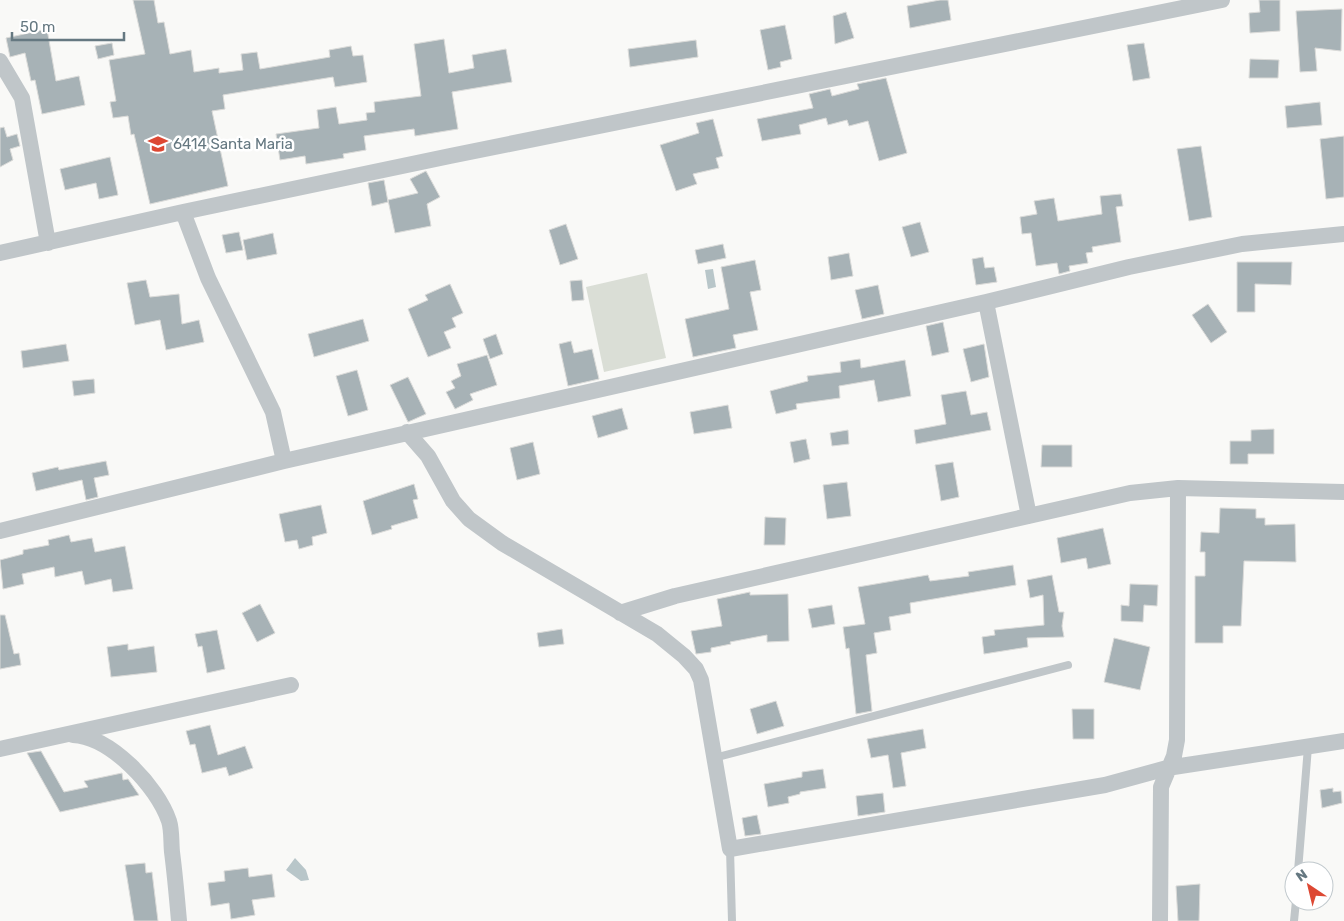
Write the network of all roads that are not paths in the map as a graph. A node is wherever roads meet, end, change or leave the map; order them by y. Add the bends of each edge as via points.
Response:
1 (1222, 0) edge
2 (0, 61) edge
3 (184, 212) junction
4 (1344, 234) edge
5 (48, 243) junction
6 (0, 253) edge
7 (986, 302) junction
8 (407, 432) junction
9 (284, 461) junction
10 (1178, 488) junction
11 (1344, 492) edge
12 (1029, 516) junction
13 (0, 531) edge
14 (620, 613) junction
15 (1068, 665) dead end
16 (291, 685) dead end
17 (66, 734) junction
18 (1344, 741) edge
19 (1308, 747) junction
20 (0, 749) edge
21 (714, 758) junction
22 (1167, 768) junction
23 (730, 849) junction
24 (1299, 861) edge
25 (179, 921) edge
26 (732, 921) edge
27 (1160, 921) edge

1 - 3 street
2 - 5 street via 22,98
3 - 5 street
3 - 9 street via 208,278 273,412
4 - 7 street via 1242,244 1129,266
5 - 6 street
7 - 8 street
7 - 12 street
8 - 9 street
8 - 14 street via 428,456 453,502 469,519 502,544
9 - 13 street
10 - 11 street
10 - 12 street via 1130,493
10 - 22 street via 1178,740
12 - 14 street via 675,596
14 - 21 street via 657,634 696,669 701,680
15 - 21 lane
16 - 17 street
17 - 20 street
17 - 25 street via 86,736 102,744 138,772 156,797 170,822
18 - 19 street
19 - 22 street
19 - 24 lane
21 - 23 street
22 - 23 street via 1104,786
22 - 27 street via 1161,787
23 - 26 lane

